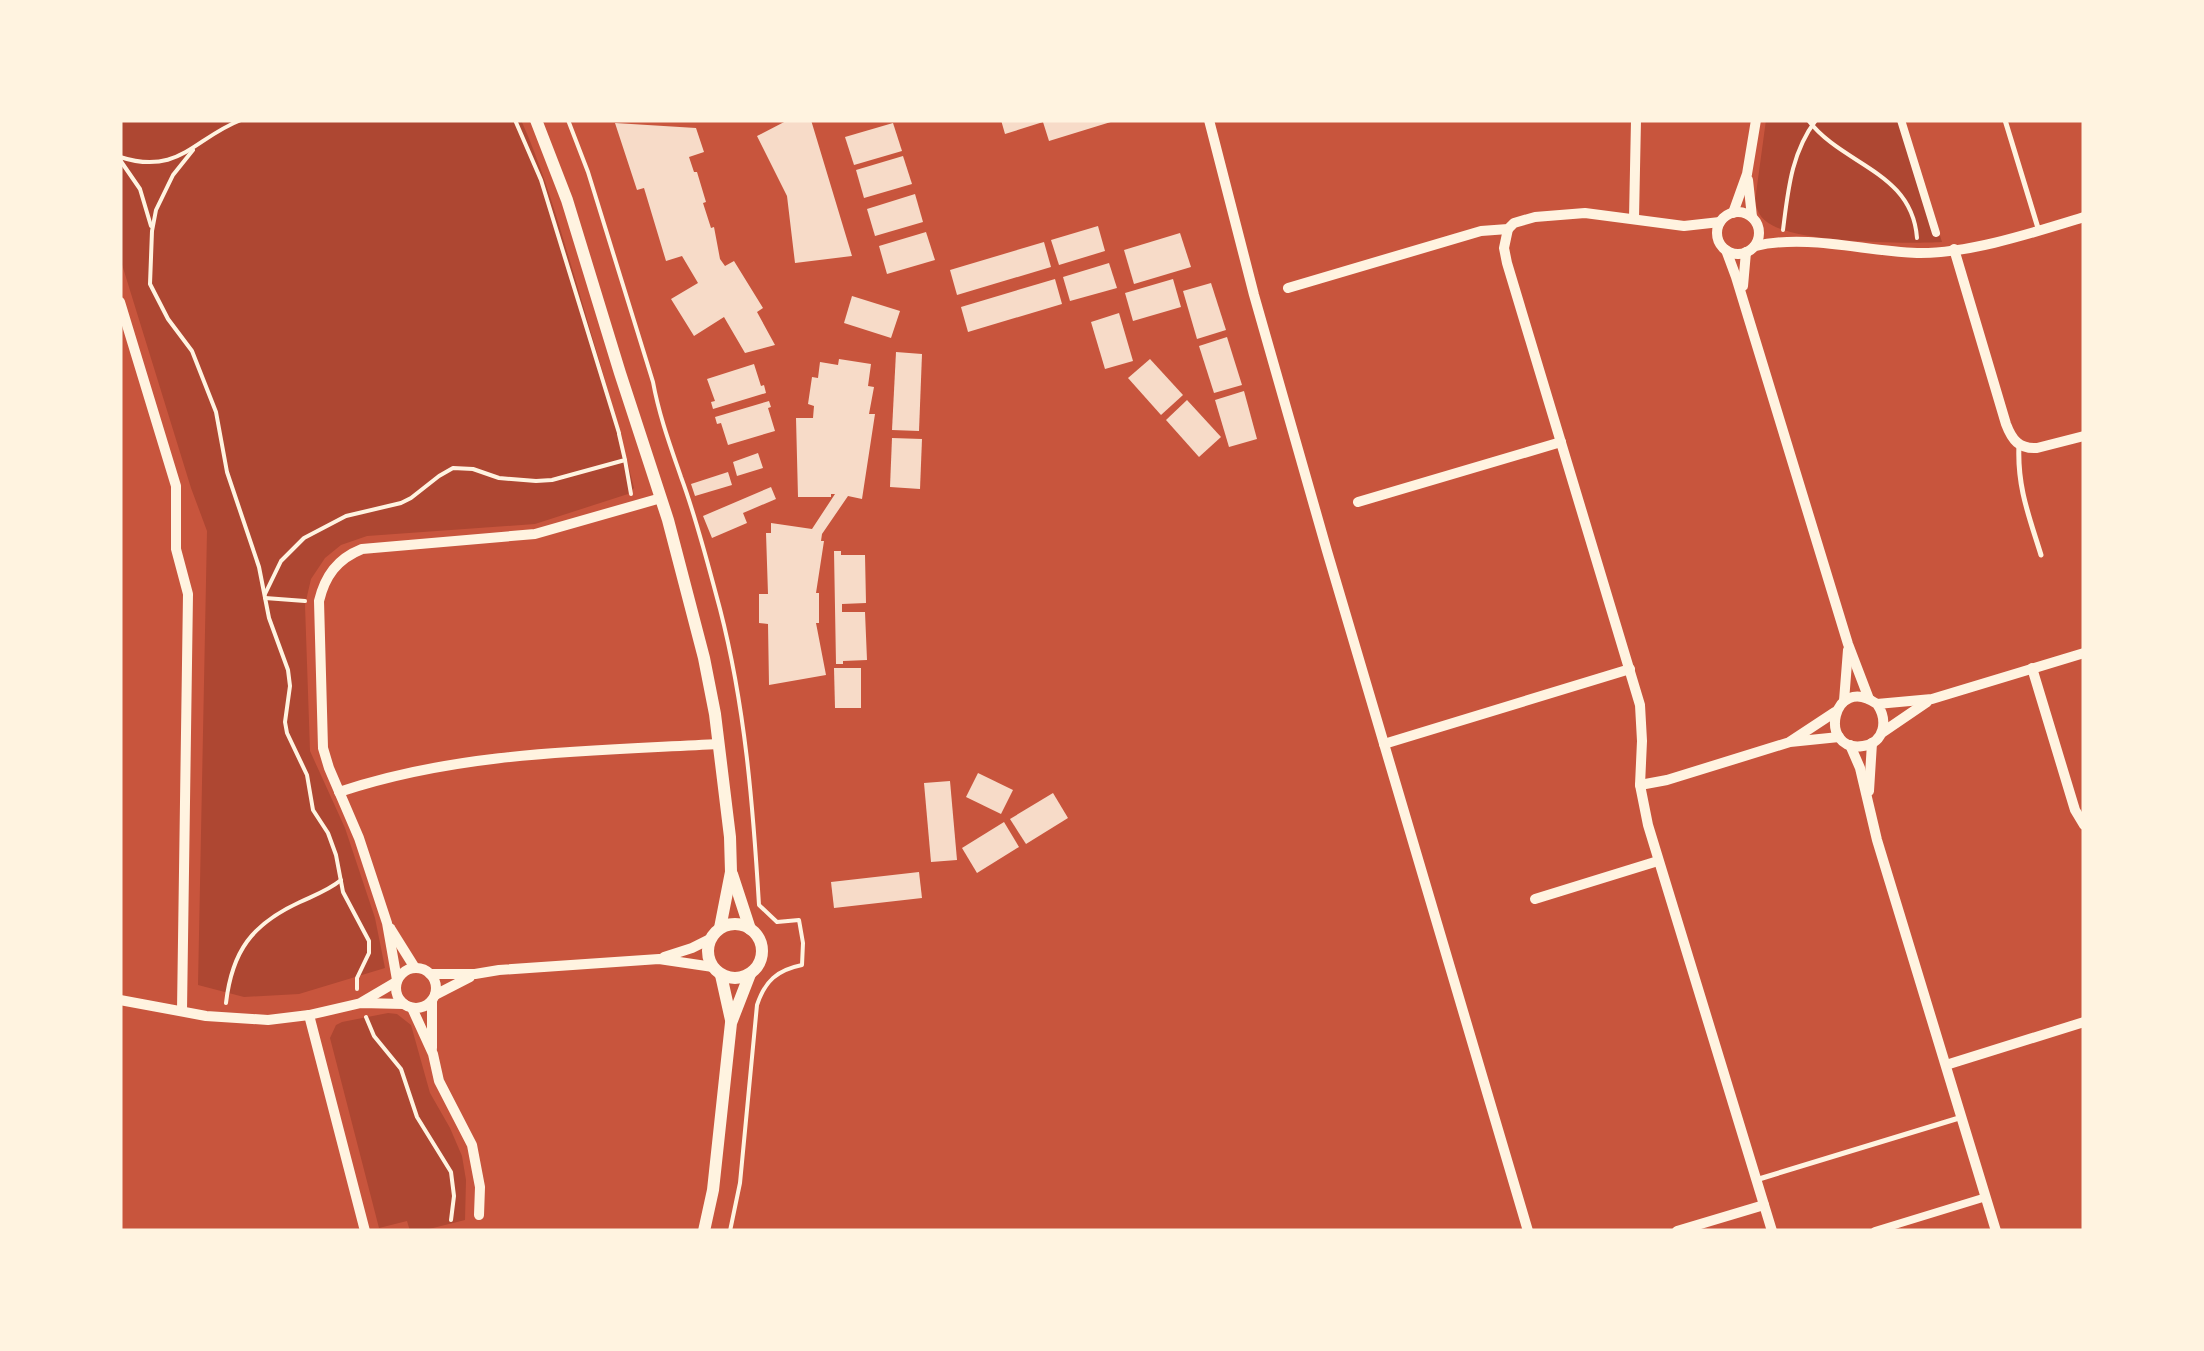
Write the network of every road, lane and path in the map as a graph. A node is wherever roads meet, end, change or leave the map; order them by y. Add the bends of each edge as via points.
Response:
1 (242, 120) edge
2 (515, 120) edge
3 (536, 120) edge
4 (1209, 120) edge
5 (1636, 120) edge
6 (1756, 120) edge
7 (1901, 120) edge
8 (2004, 120) edge
9 (1812, 122) edge
10 (192, 150) junction
11 (121, 162) edge
12 (1748, 174) junction
13 (1733, 213) junction
14 (2084, 216) edge
15 (1752, 217) junction
16 (1634, 218) junction
17 (1720, 222) junction
18 (1684, 226) junction
19 (1758, 228) junction
20 (1508, 229) junction
21 (152, 231) junction
22 (2039, 231) junction
23 (1936, 233) dead end
24 (1718, 240) junction
25 (1782, 240) junction
26 (1750, 249) junction
27 (1954, 249) junction
28 (1726, 250) junction
29 (1918, 253) junction
30 (1288, 288) dead end
31 (1743, 297) junction
32 (120, 302) edge
33 (2084, 436) edge
34 (1561, 442) junction
35 (2019, 446) junction
36 (626, 460) junction
37 (661, 498) junction
38 (1358, 502) dead end
39 (634, 506) junction
40 (2042, 555) dead end
41 (265, 596) junction
42 (319, 602) junction
43 (1848, 644) junction
44 (2084, 652) edge
45 (2032, 668) junction
46 (1630, 669) junction
47 (1932, 699) junction
48 (1873, 702) junction
49 (1840, 706) junction
50 (1882, 732) junction
51 (1839, 737) junction
52 (1790, 742) junction
53 (1872, 743) junction
54 (719, 744) junction
55 (1384, 744) junction
56 (1850, 746) junction
57 (1640, 785) junction
58 (339, 792) junction
59 (1868, 802) junction
60 (2084, 826) edge
61 (1658, 861) junction
62 (731, 872) junction
63 (342, 880) junction
64 (1535, 899) dead end
65 (387, 923) junction
66 (750, 929) junction
67 (715, 934) junction
68 (802, 943) dead end
69 (659, 958) junction
70 (415, 968) junction
71 (717, 971) junction
72 (430, 974) junction
73 (475, 974) junction
74 (750, 974) junction
75 (397, 981) junction
76 (434, 998) junction
77 (120, 1000) edge
78 (361, 1003) junction
79 (408, 1006) junction
80 (182, 1010) junction
81 (309, 1015) junction
82 (224, 1018) junction
83 (731, 1022) junction
84 (2084, 1022) edge
85 (432, 1054) junction
86 (1946, 1065) junction
87 (1962, 1117) junction
88 (1756, 1180) junction
89 (1986, 1197) junction
90 (1764, 1205) junction
91 (479, 1215) dead end
92 (451, 1220) dead end
93 (363, 1230) edge
94 (704, 1231) edge
95 (730, 1231) edge
96 (1528, 1231) edge
97 (1677, 1231) edge
98 (1772, 1231) edge
99 (1875, 1231) edge
100 (1996, 1231) edge

1 - 10 path
2 - 36 path via 541,180
3 - 37 street
4 - 55 street
5 - 16 street
6 - 12 street
7 - 23 street
8 - 22 lane
9 - 25 path via 1791,172
9 - 29 path via 1832,145 1898,189 1914,222
10 - 11 path via 168,160
10 - 21 path via 162,194
11 - 21 path via 140,189
12 - 13 street
12 - 15 street
13 - 15 street
13 - 17 street
14 - 22 street
15 - 19 street
16 - 18 street
16 - 20 street via 1556,214
17 - 18 street
17 - 24 street
18 - 24 street
19 - 25 street
19 - 26 street
20 - 30 street via 1480,230
20 - 34 street via 1507,262
21 - 41 path via 150,284 192,351 211,398
22 - 27 street
24 - 28 street
25 - 26 street
25 - 29 street
26 - 28 street
26 - 31 street
27 - 29 street
27 - 35 street via 2006,424
28 - 31 street
31 - 43 street
32 - 80 street via 176,486 176,549 188,594
33 - 35 street
34 - 38 street
34 - 46 street
35 - 40 lane via 2018,476
36 - 39 path
36 - 41 path via 536,482 453,468 402,503 346,516 304,538 281,560
37 - 39 street
37 - 54 street via 693,610
39 - 42 street via 535,534 362,548 329,573
41 - 42 path
41 - 63 path via 288,670 286,734
42 - 58 street via 321,728
43 - 48 street
43 - 49 street
44 - 45 street
45 - 47 street
45 - 60 street
46 - 55 street
46 - 57 street via 1642,722
47 - 48 street
47 - 50 street
48 - 49 street via 1861,696
48 - 50 street via 1884,718
49 - 51 street via 1834,724
49 - 52 street
50 - 53 street
51 - 52 street
51 - 56 street
52 - 57 street
53 - 56 street
53 - 59 street
54 - 58 street via 452,763
54 - 62 street
55 - 96 street
56 - 59 street
57 - 61 street
58 - 65 street
59 - 86 street
61 - 64 street
61 - 88 street
62 - 66 street
62 - 67 street
63 - 78 path via 369,940 356,982
63 - 82 path via 282,911 249,938 232,966
65 - 70 street
65 - 75 street
66 - 67 street via 735,924
66 - 74 street via 761,955
67 - 69 street
67 - 71 street via 708,953
68 - 95 path via 802,965 776,974 756,1005
69 - 71 street
69 - 73 street
70 - 72 street
70 - 75 street
71 - 74 street via 736,978
71 - 83 street
72 - 73 street
72 - 76 street
73 - 76 street
74 - 83 street
75 - 78 street
75 - 79 street via 397,994
76 - 79 street via 423,1007
76 - 85 street
77 - 80 street
78 - 79 street
78 - 81 street
78 - 92 path via 374,1036 400,1069 416,1117 451,1172
79 - 85 street
80 - 82 street
81 - 82 street
81 - 93 street
83 - 94 street
84 - 86 street
85 - 91 street via 472,1145
86 - 87 street
87 - 88 lane
87 - 89 street
88 - 90 street
89 - 99 street
89 - 100 street
90 - 97 street
90 - 98 street

